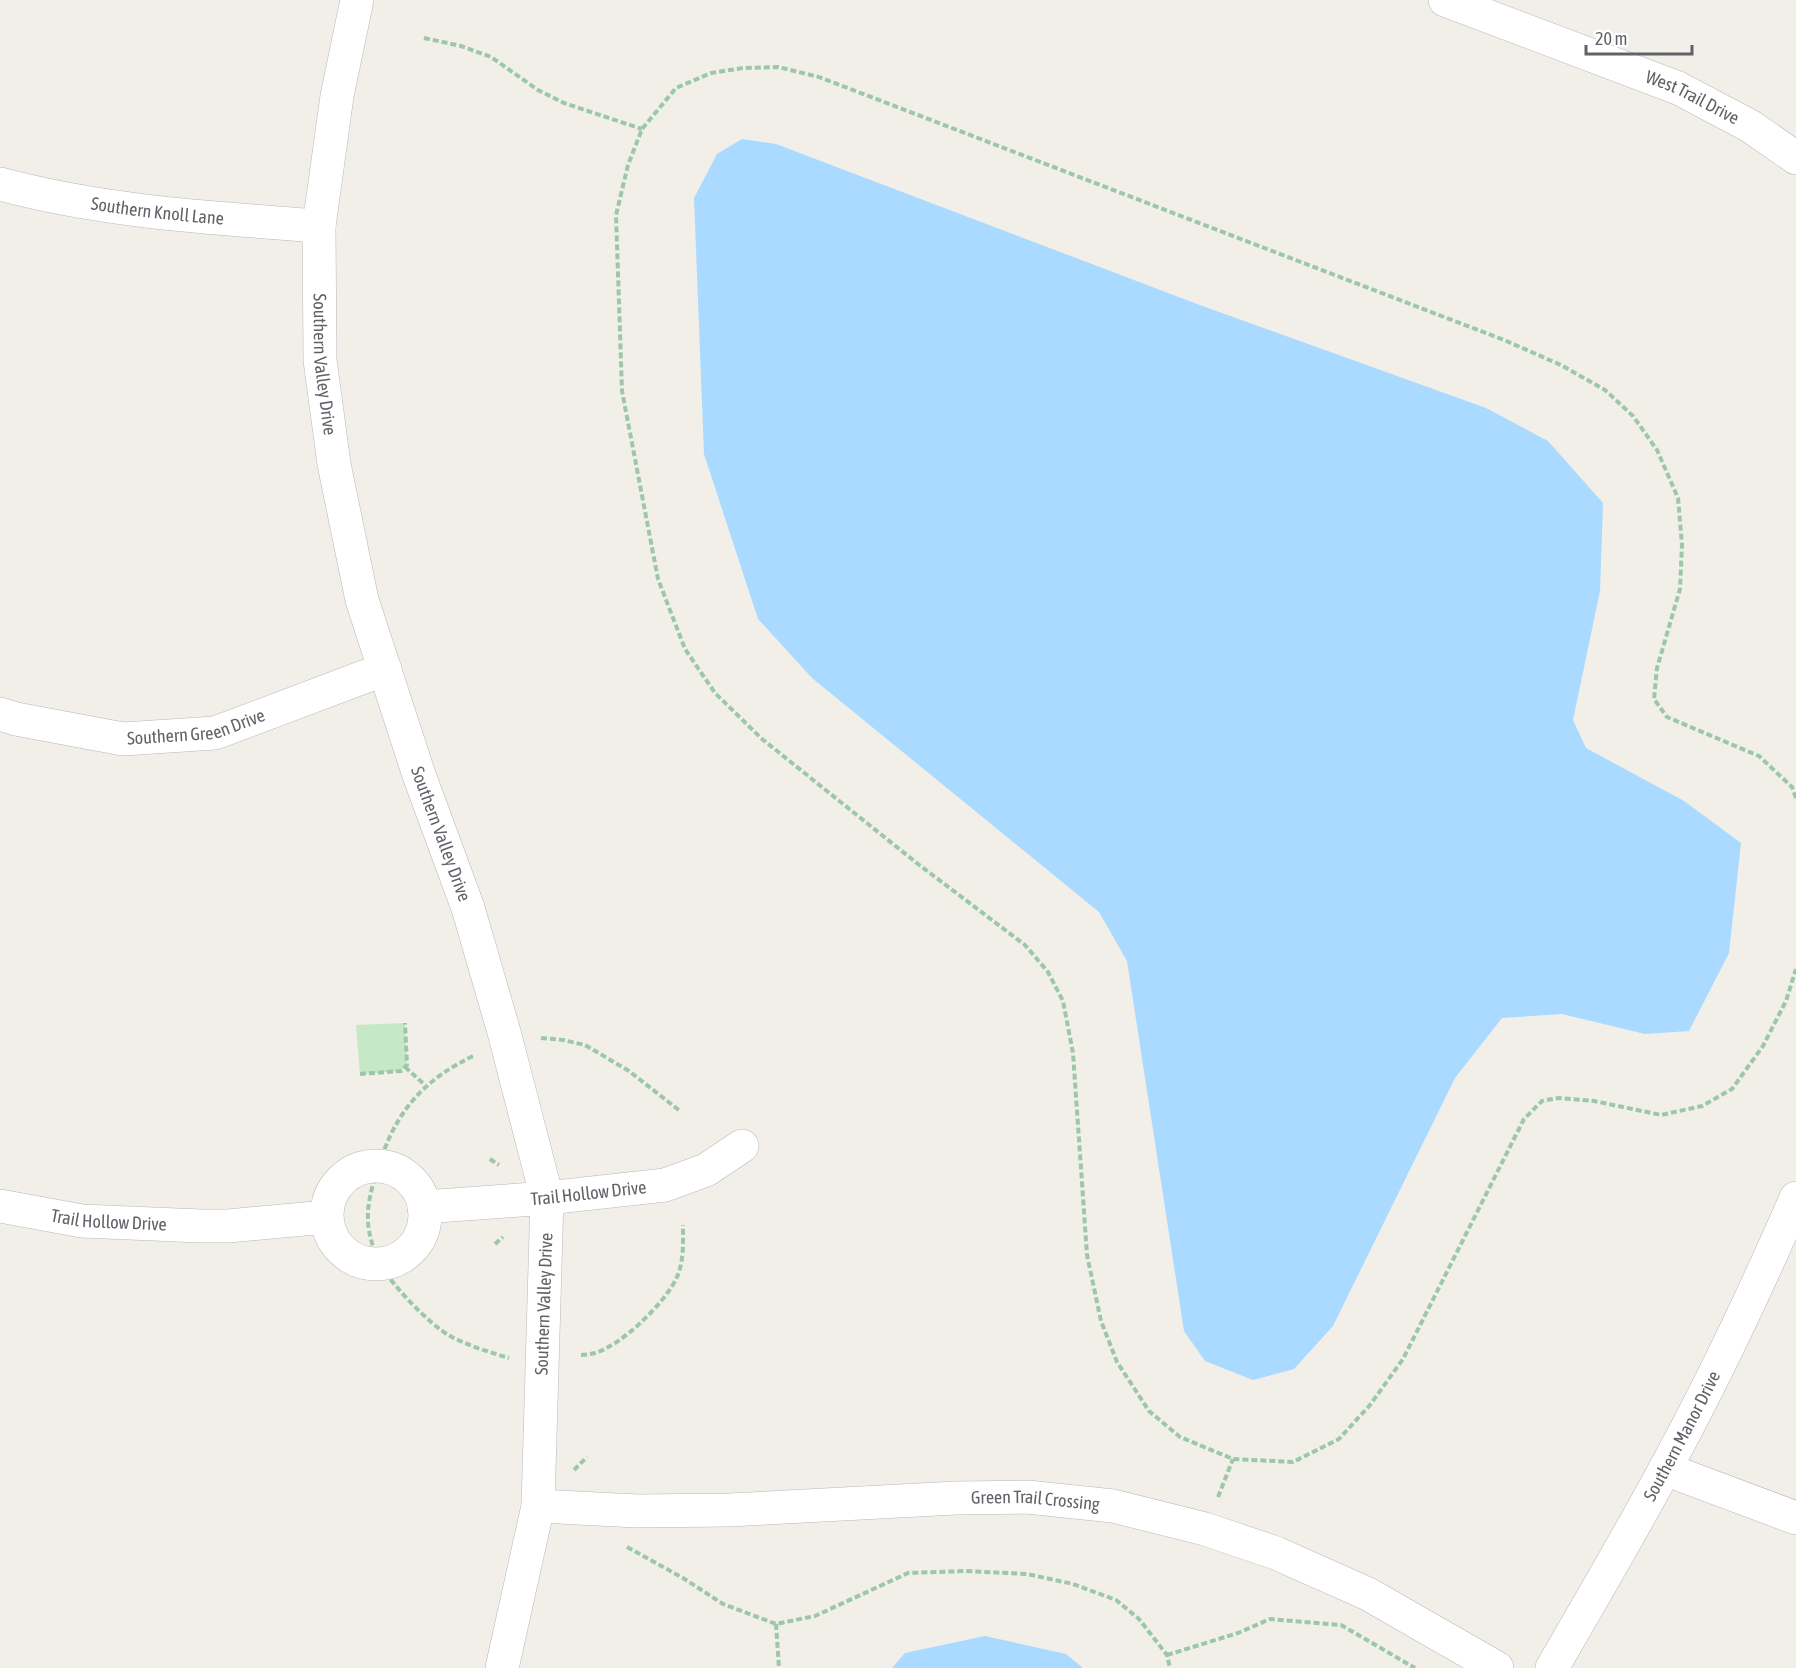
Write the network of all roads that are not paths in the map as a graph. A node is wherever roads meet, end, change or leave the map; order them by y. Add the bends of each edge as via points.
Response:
1 (357, 0) edge
2 (1445, 0) edge
3 (1796, 158) edge
4 (0, 184) edge
5 (319, 226) junction
6 (385, 669) junction
7 (0, 714) edge
8 (742, 1146) dead end
9 (547, 1198) junction
10 (1796, 1198) edge
11 (0, 1206) edge
12 (424, 1207) junction
13 (326, 1217) junction
14 (1665, 1469) junction
15 (538, 1506) junction
16 (1796, 1518) edge
17 (502, 1668) edge
18 (1497, 1668) edge
19 (1552, 1668) edge

1 - 5 street, Southern Valley Drive via 337,96
2 - 3 street, West Trail Drive via 1678,88 1750,126
4 - 5 street, Southern Knoll Lane via 142,212
5 - 6 street, Southern Valley Drive via 320,360 334,464 362,600
6 - 7 street, Southern Green Drive via 215,733 123,739
6 - 9 street, Southern Valley Drive via 468,908
8 - 9 street, Trail Hollow Drive via 706,1170 665,1185
9 - 12 street, Trail Hollow Drive
9 - 15 street, Southern Valley Drive
10 - 14 street, Southern Manor Drive via 1737,1327
11 - 13 street, Trail Hollow Drive via 82,1221 201,1226
12 - 13 street via 409,1178 379,1165 363,1167 335,1185
12 - 13 street via 419,1238 409,1251 380,1264 350,1257 329,1232
14 - 16 street
14 - 19 street, Southern Manor Drive
15 - 17 street, Southern Valley Drive
15 - 18 street, Green Trail Crossing via 729,1510 1027,1497 1113,1506 1205,1529 1276,1553 1368,1594

